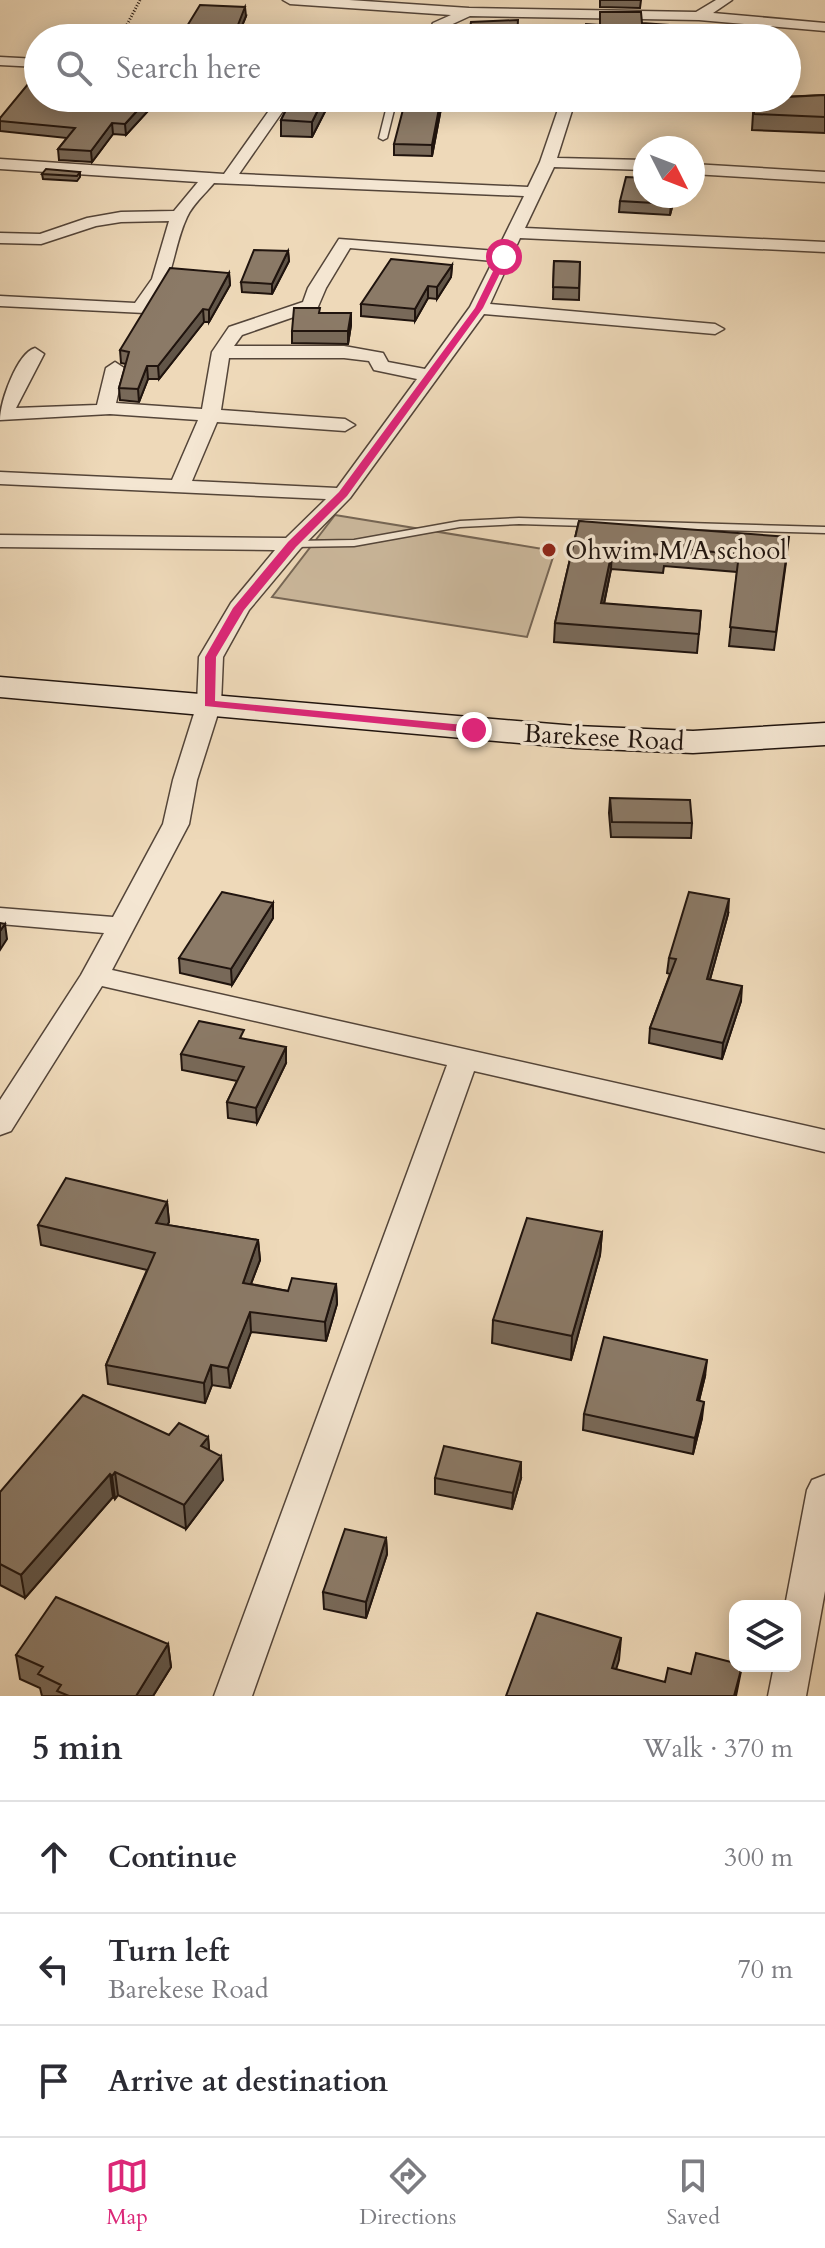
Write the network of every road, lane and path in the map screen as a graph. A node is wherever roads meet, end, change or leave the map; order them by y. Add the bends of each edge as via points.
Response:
1 (140, 0) edge
2 (290, 0) edge
3 (485, 0) edge
4 (725, 0) edge
5 (469, 12) junction
6 (699, 16) junction
7 (127, 24) edge
8 (442, 24) edge
9 (791, 24) edge
10 (801, 25) edge
11 (825, 27) edge
12 (0, 61) edge
13 (24, 62) edge
14 (275, 112) edge
15 (390, 112) edge
16 (564, 112) edge
17 (383, 138) dead end
18 (548, 162) junction
19 (0, 164) edge
20 (633, 165) edge
21 (705, 170) edge
22 (825, 177) edge
23 (210, 178) junction
24 (228, 179) junction
25 (534, 192) junction
26 (179, 216) junction
27 (514, 233) junction
28 (0, 238) edge
29 (825, 247) edge
30 (504, 257) junction
31 (0, 301) edge
32 (479, 308) junction
33 (715, 329) dead end
34 (221, 352) junction
35 (35, 354) dead end
36 (115, 368) dead end
37 (429, 376) junction
38 (110, 408) junction
39 (211, 413) junction
40 (1, 414) edge
41 (345, 425) dead end
42 (0, 478) edge
43 (179, 487) junction
44 (343, 494) junction
45 (825, 530) edge
46 (0, 541) edge
47 (292, 544) junction
48 (0, 687) edge
49 (209, 704) junction
50 (825, 734) edge
51 (0, 916) edge
52 (121, 926) junction
53 (95, 975) junction
54 (464, 1058) junction
55 (0, 1124) edge
56 (825, 1141) edge
57 (825, 1490) edge
58 (801, 1620) edge
59 (792, 1672) edge
60 (233, 1696) edge
61 (787, 1696) edge

1 - 7 path
2 - 5 street
3 - 5 street
4 - 6 street
5 - 6 street
5 - 8 street
6 - 9 street
10 - 11 street
12 - 13 street
14 - 24 street
15 - 17 lane
16 - 18 street
18 - 20 street
18 - 25 street
19 - 23 street
21 - 22 street
23 - 24 street
23 - 26 street
24 - 25 street
25 - 27 street
26 - 28 street via 121,217 41,239
26 - 31 street via 158,285 139,309
27 - 29 street
27 - 30 street
30 - 32 street
30 - 34 street via 345,243 311,305 235,331
32 - 33 street
32 - 37 street
34 - 37 street via 344,352 376,357 388,369
34 - 39 street
35 - 40 street
36 - 38 street via 106,405
37 - 44 street
38 - 39 street
38 - 40 street
39 - 41 street
39 - 43 street
42 - 43 street
43 - 44 street
44 - 47 street
45 - 47 lane via 519,521 460,524 354,543
46 - 47 street
47 - 49 street via 239,608 211,657
48 - 49 main road, Barekese Road
49 - 50 main road, Barekese Road via 576,737 693,742
49 - 52 street via 176,824
51 - 52 street
52 - 53 street
53 - 54 street
53 - 55 street
54 - 56 street
54 - 60 street
57 - 58 street
59 - 61 street

